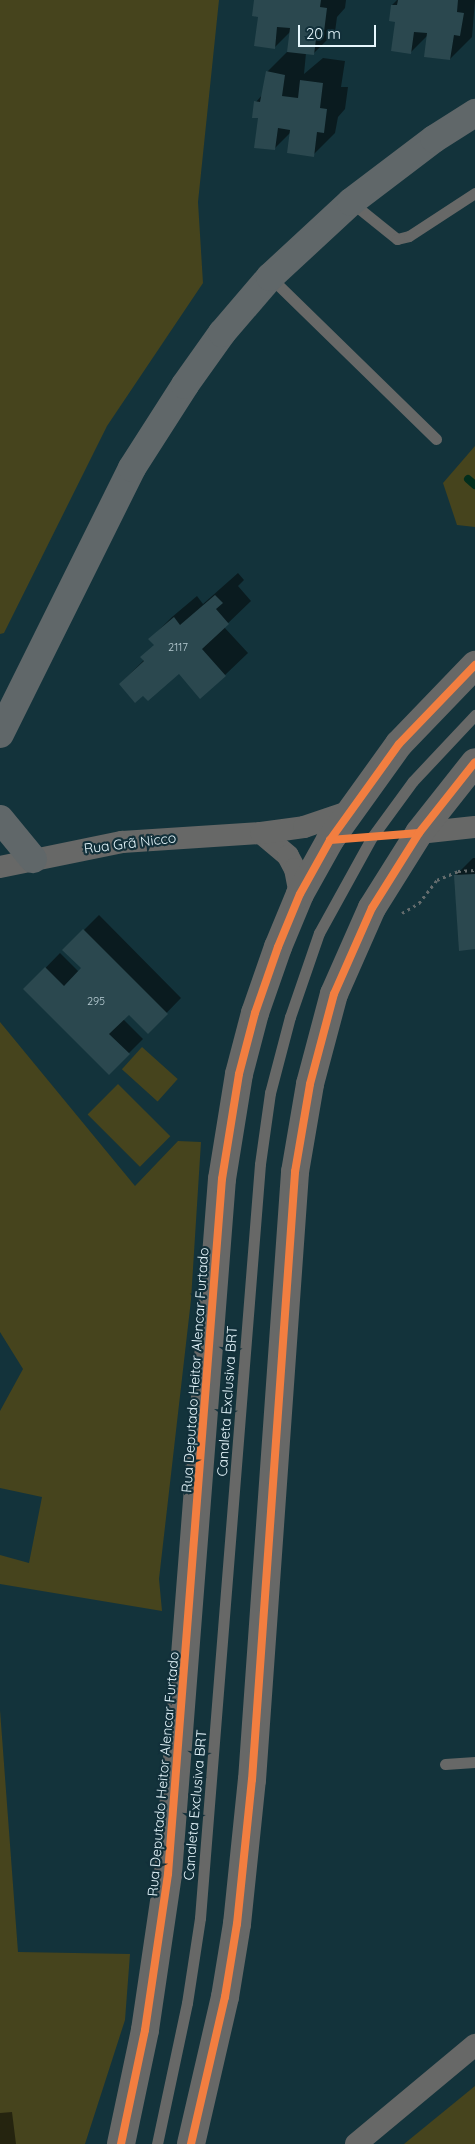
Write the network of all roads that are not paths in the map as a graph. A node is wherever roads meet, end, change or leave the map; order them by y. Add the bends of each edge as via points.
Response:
1 (475, 113) edge
2 (475, 193) edge
3 (351, 202) junction
4 (270, 277) junction
5 (436, 439) dead end
6 (475, 665) edge
7 (475, 714) edge
8 (0, 734) edge
9 (475, 762) edge
10 (348, 812) junction
11 (0, 819) edge
12 (475, 827) edge
13 (419, 833) junction
14 (261, 834) junction
15 (33, 859) junction
16 (0, 867) edge
17 (300, 894) junction
18 (475, 1762) edge
19 (445, 1764) dead end
20 (475, 2045) edge
21 (121, 2144) edge
22 (156, 2144) edge
23 (191, 2144) edge
24 (356, 2144) edge

1 - 3 main road via 434,139
2 - 3 lane via 409,236 397,239
3 - 4 main road
4 - 5 lane
4 - 8 main road via 190,377 132,468
6 - 10 street, Rua Deputado Heitor Alencar Furtado via 399,744
7 - 22 lane, Canaleta Exclusiva BRT via 413,781 372,837 320,933 290,1017 270,1093 260,1164 200,1918 187,2003
9 - 13 street
10 - 14 street, Rua Grã Nicco via 318,824
10 - 17 street, Rua Deputado Heitor Alencar Furtado
11 - 15 main road
12 - 13 street
13 - 23 street via 372,908 351,951 322,1033 295,1172 245,1848 224,1997
14 - 15 street, Rua Grã Nicco via 122,842
14 - 17 street via 288,856 295,869
15 - 16 street, Rua Grã Nicco
17 - 21 street, Rua Deputado Heitor Alencar Furtado via 255,1013 229,1130 168,1874 145,2030
18 - 19 lane
20 - 24 street

